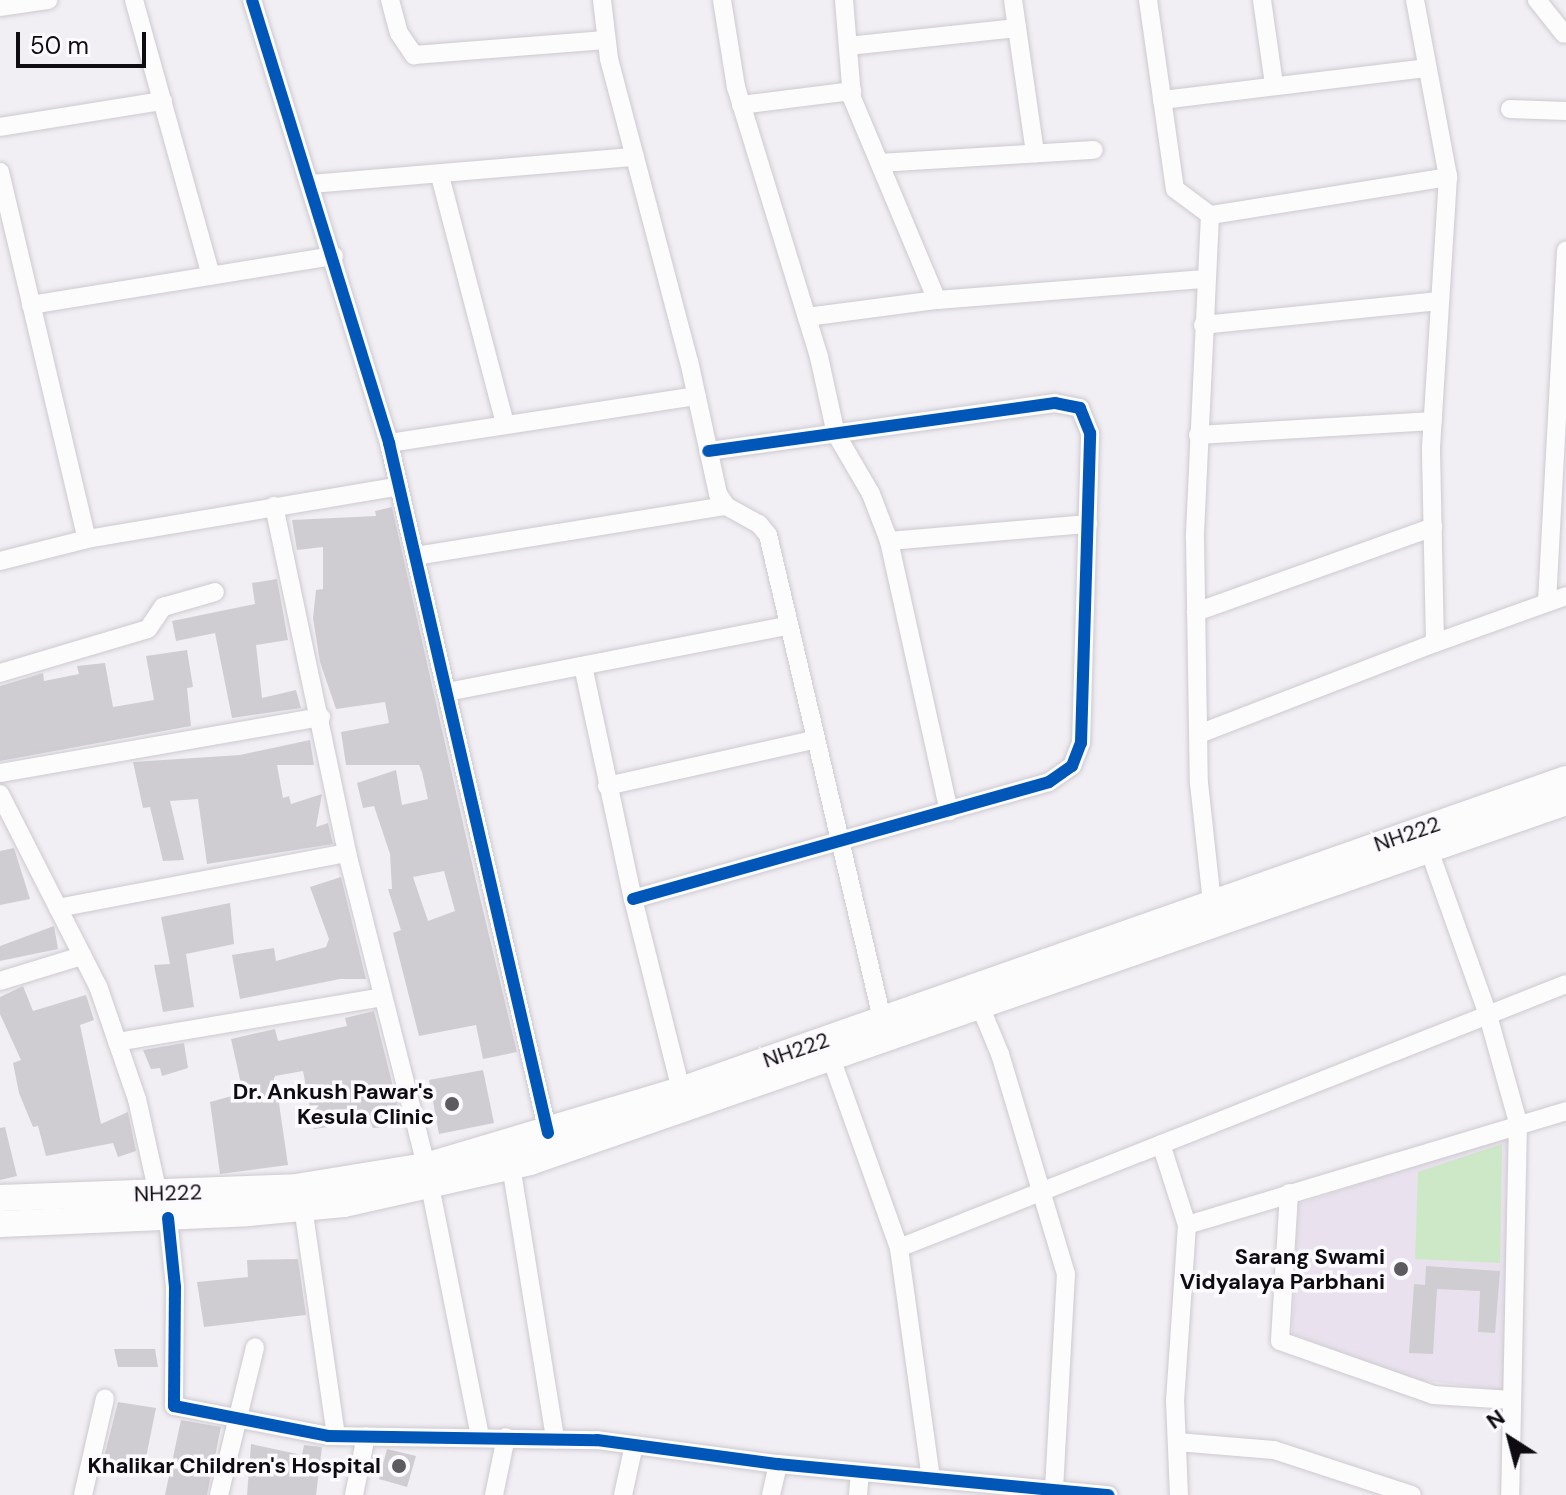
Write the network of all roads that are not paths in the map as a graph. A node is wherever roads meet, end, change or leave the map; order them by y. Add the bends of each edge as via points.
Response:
1 (48, 0) edge
2 (134, 0) edge
3 (252, 0) edge
4 (390, 0) edge
5 (602, 0) edge
6 (722, 0) edge
7 (844, 0) edge
8 (1013, 0) edge
9 (1148, 0) edge
10 (1262, 0) edge
11 (1415, 0) edge
12 (1537, 0) edge
13 (0, 7) edge
14 (1017, 28) junction
15 (1564, 34) edge
16 (605, 40) junction
17 (848, 46) junction
18 (1427, 68) junction
19 (1274, 84) junction
20 (852, 91) junction
21 (1162, 100) junction
22 (163, 101) junction
23 (741, 105) junction
24 (1510, 109) dead end
25 (1566, 111) edge
26 (0, 127) edge
27 (1094, 150) dead end
28 (1035, 153) junction
29 (635, 157) junction
30 (880, 163) junction
31 (0, 172) edge
32 (440, 176) junction
33 (1448, 177) junction
34 (311, 184) junction
35 (1210, 215) junction
36 (1566, 251) edge
37 (334, 256) junction
38 (211, 275) junction
39 (1205, 279) junction
40 (937, 300) junction
41 (1440, 301) junction
42 (31, 305) junction
43 (807, 317) junction
44 (1203, 325) junction
45 (696, 396) junction
46 (1433, 421) junction
47 (505, 424) junction
48 (836, 434) junction
49 (1198, 435) junction
50 (389, 443) junction
51 (708, 451) junction
52 (399, 486) junction
53 (274, 506) junction
54 (726, 506) junction
55 (1088, 524) junction
56 (1433, 527) junction
57 (87, 539) junction
58 (889, 541) junction
59 (416, 556) junction
60 (0, 561) edge
61 (215, 592) dead end
62 (1566, 596) edge
63 (1547, 602) junction
64 (1196, 612) junction
65 (786, 626) junction
66 (1435, 643) junction
67 (583, 666) junction
68 (0, 673) edge
69 (447, 692) junction
70 (321, 717) junction
71 (1199, 734) junction
72 (813, 740) junction
73 (0, 773) edge
74 (1566, 779) edge
75 (607, 786) junction
76 (0, 794) edge
77 (1566, 802) edge
78 (949, 811) junction
79 (19, 831) junction
80 (0, 836) edge
81 (837, 845) junction
82 (1429, 850) junction
83 (347, 853) junction
84 (633, 899) junction
85 (1212, 902) junction
86 (58, 908) junction
87 (82, 956) junction
88 (0, 981) edge
89 (1566, 984) edge
90 (382, 997) junction
91 (980, 1006) junction
92 (1487, 1012) junction
93 (884, 1030) junction
94 (117, 1042) junction
95 (831, 1058) junction
96 (681, 1090) junction
97 (1566, 1111) edge
98 (1518, 1122) junction
99 (548, 1133) junction
100 (1161, 1144) junction
101 (511, 1166) junction
102 (428, 1176) junction
103 (1042, 1192) junction
104 (1289, 1193) junction
105 (0, 1198) edge
106 (163, 1206) junction
107 (303, 1207) junction
108 (0, 1224) edge
109 (1187, 1225) junction
110 (899, 1248) junction
111 (255, 1347) dead end
112 (105, 1398) dead end
113 (1512, 1400) junction
114 (235, 1418) junction
115 (336, 1436) junction
116 (366, 1436) junction
117 (480, 1436) junction
118 (506, 1437) junction
119 (555, 1439) junction
120 (1177, 1442) junction
121 (634, 1445) junction
122 (778, 1464) junction
123 (860, 1472) junction
124 (931, 1479) junction
125 (1054, 1488) junction
126 (999, 1490) edge
127 (83, 1495) edge
128 (219, 1495) edge
129 (354, 1495) edge
130 (494, 1495) edge
131 (623, 1495) edge
132 (771, 1495) edge
133 (858, 1495) edge
134 (1109, 1495) edge
135 (1179, 1495) edge
136 (1412, 1495) edge
137 (1510, 1495) edge

1 - 13 street
2 - 22 street
3 - 34 street
4 - 16 street via 399,33 414,55
5 - 16 street
6 - 23 street
7 - 17 street
8 - 14 street
9 - 21 street
10 - 19 street
11 - 18 street
12 - 15 street
14 - 17 street
14 - 28 street
16 - 29 street
17 - 20 street
18 - 19 street
18 - 33 street
19 - 21 street
20 - 23 street
20 - 30 street
21 - 35 street via 1175,189
22 - 26 street
22 - 38 street
23 - 43 street
24 - 25 street
27 - 28 street
28 - 30 street
29 - 32 street
29 - 45 street
30 - 40 street
31 - 42 street
32 - 34 street
32 - 47 street
33 - 35 street
33 - 41 street
34 - 37 street
35 - 39 street
36 - 63 street
37 - 38 street
37 - 50 street
38 - 42 street
39 - 40 street
39 - 44 street
40 - 43 street
41 - 44 street
41 - 46 street
42 - 57 street
43 - 48 street
44 - 49 street
45 - 47 street
45 - 51 street
46 - 49 street
46 - 56 street
47 - 50 street
48 - 51 street
48 - 55 street via 1069,403 1080,408 1090,433
48 - 58 street via 878,509
49 - 64 street
50 - 52 street
51 - 54 street
52 - 53 street
52 - 59 street
53 - 57 street
53 - 70 street
54 - 59 street
54 - 65 street via 768,535
55 - 58 street
55 - 78 street via 1079,755 1049,782
56 - 64 street
56 - 66 street
57 - 60 street
58 - 78 street
59 - 69 street
61 - 68 street via 163,607 148,629
62 - 63 street
63 - 66 street
64 - 71 street
65 - 67 street
65 - 72 street
66 - 71 street
67 - 69 street
67 - 75 street
69 - 99 street
70 - 73 street
70 - 83 street
71 - 85 street
72 - 75 street
72 - 81 street
74 - 85 highway, NH222
75 - 84 street
76 - 79 street
77 - 82 highway, NH222
78 - 81 street
79 - 80 street
79 - 86 street
81 - 84 street
81 - 93 street
82 - 91 highway, NH222
82 - 92 street
83 - 86 street
83 - 90 street
84 - 96 street
85 - 93 highway, NH222
86 - 87 street
87 - 88 street
87 - 94 street
89 - 92 street
90 - 94 street
90 - 102 street
91 - 93 highway, NH222
91 - 103 street
92 - 98 street
92 - 100 street
93 - 95 highway, NH222
93 - 96 highway, NH222
94 - 106 street
95 - 101 highway, NH222
95 - 110 street
96 - 99 highway, NH222
97 - 98 street
98 - 104 street
98 - 113 street
99 - 102 highway, NH222
100 - 103 street
100 - 109 street
101 - 102 highway, NH222
101 - 119 street
102 - 106 highway, NH222
102 - 107 highway, NH222
102 - 117 street
103 - 110 street
103 - 125 street via 1066,1274
104 - 109 street
104 - 113 street via 1280,1341 1433,1395
105 - 106 highway, NH222
106 - 107 highway, NH222
106 - 108 highway, NH222
106 - 114 street via 175,1287 174,1406
107 - 115 street
109 - 120 street
110 - 124 street
111 - 114 street
112 - 127 street
113 - 137 street
114 - 115 street
114 - 128 street
115 - 116 street
116 - 117 street
116 - 129 street
117 - 118 street
118 - 119 street
118 - 130 street
119 - 121 street
120 - 135 street
120 - 136 street via 1274,1450
121 - 122 street
121 - 131 street
122 - 123 street
122 - 132 street
123 - 124 street
123 - 133 street
124 - 126 street
125 - 126 street
125 - 134 street

